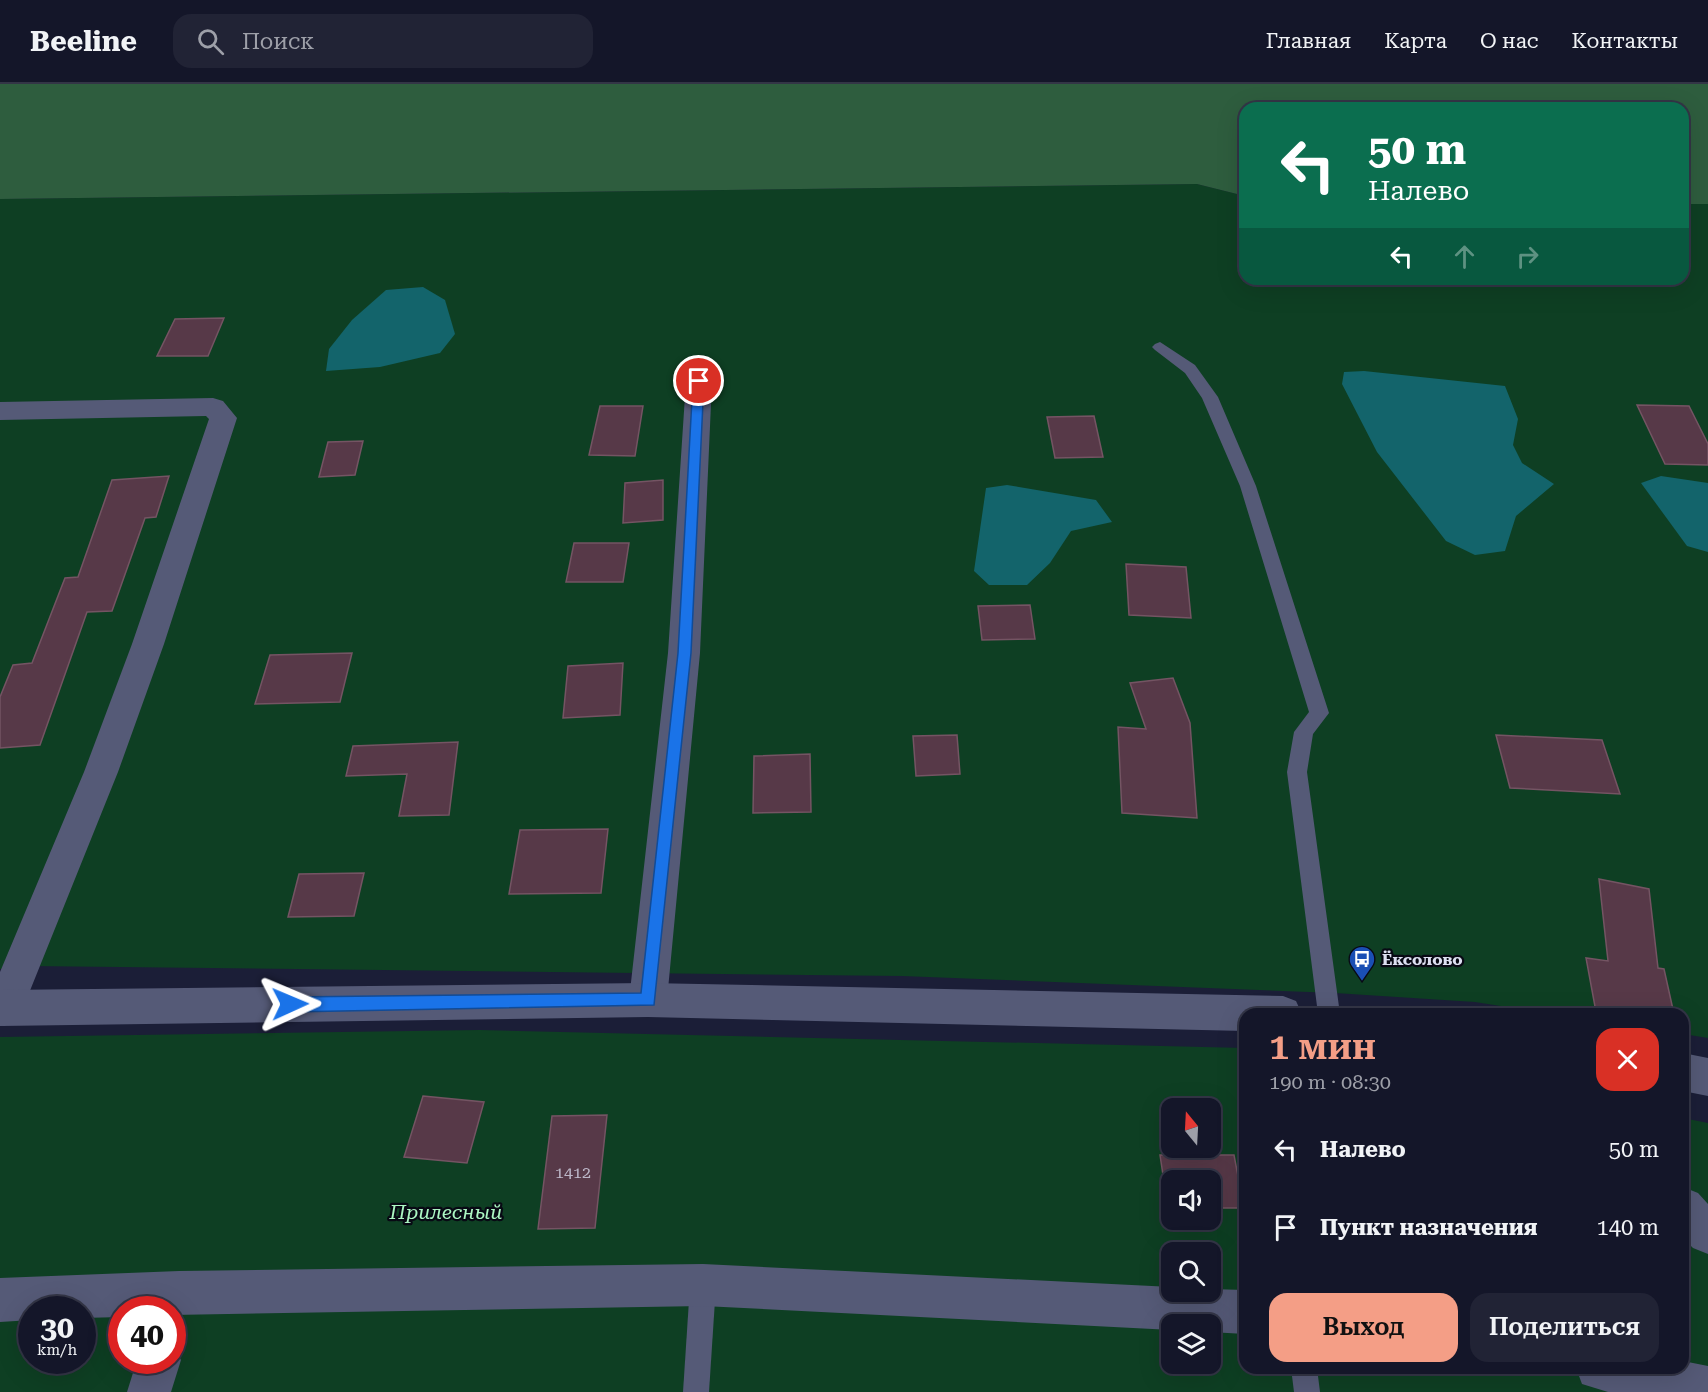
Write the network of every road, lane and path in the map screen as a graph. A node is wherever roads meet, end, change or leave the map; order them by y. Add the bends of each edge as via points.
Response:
1 (1160, 347) dead end
2 (699, 381) dead end
3 (0, 411) edge
4 (648, 1000) junction
5 (2, 1008) edge
6 (1328, 1008) edge
7 (1239, 1013) edge
8 (1689, 1073) edge
9 (1708, 1077) edge
10 (1689, 1214) edge
11 (1708, 1233) edge
12 (703, 1285) junction
13 (0, 1300) edge
14 (108, 1302) edge
15 (186, 1304) edge
16 (1239, 1312) edge
17 (155, 1374) edge
18 (1305, 1374) edge
19 (1631, 1374) edge
20 (1708, 1388) edge
21 (149, 1392) edge
22 (696, 1392) edge
23 (1307, 1392) edge

1 - 6 lane via 1190,369 1210,397 1248,486 1319,713 1304,732 1297,772
2 - 4 street via 684,653
3 - 5 street via 213,407 223,418 101,772
4 - 5 street
4 - 7 street
8 - 9 street
10 - 11 street
12 - 15 street
12 - 16 street
12 - 22 lane
13 - 14 street
17 - 21 street
18 - 23 lane
19 - 20 street

